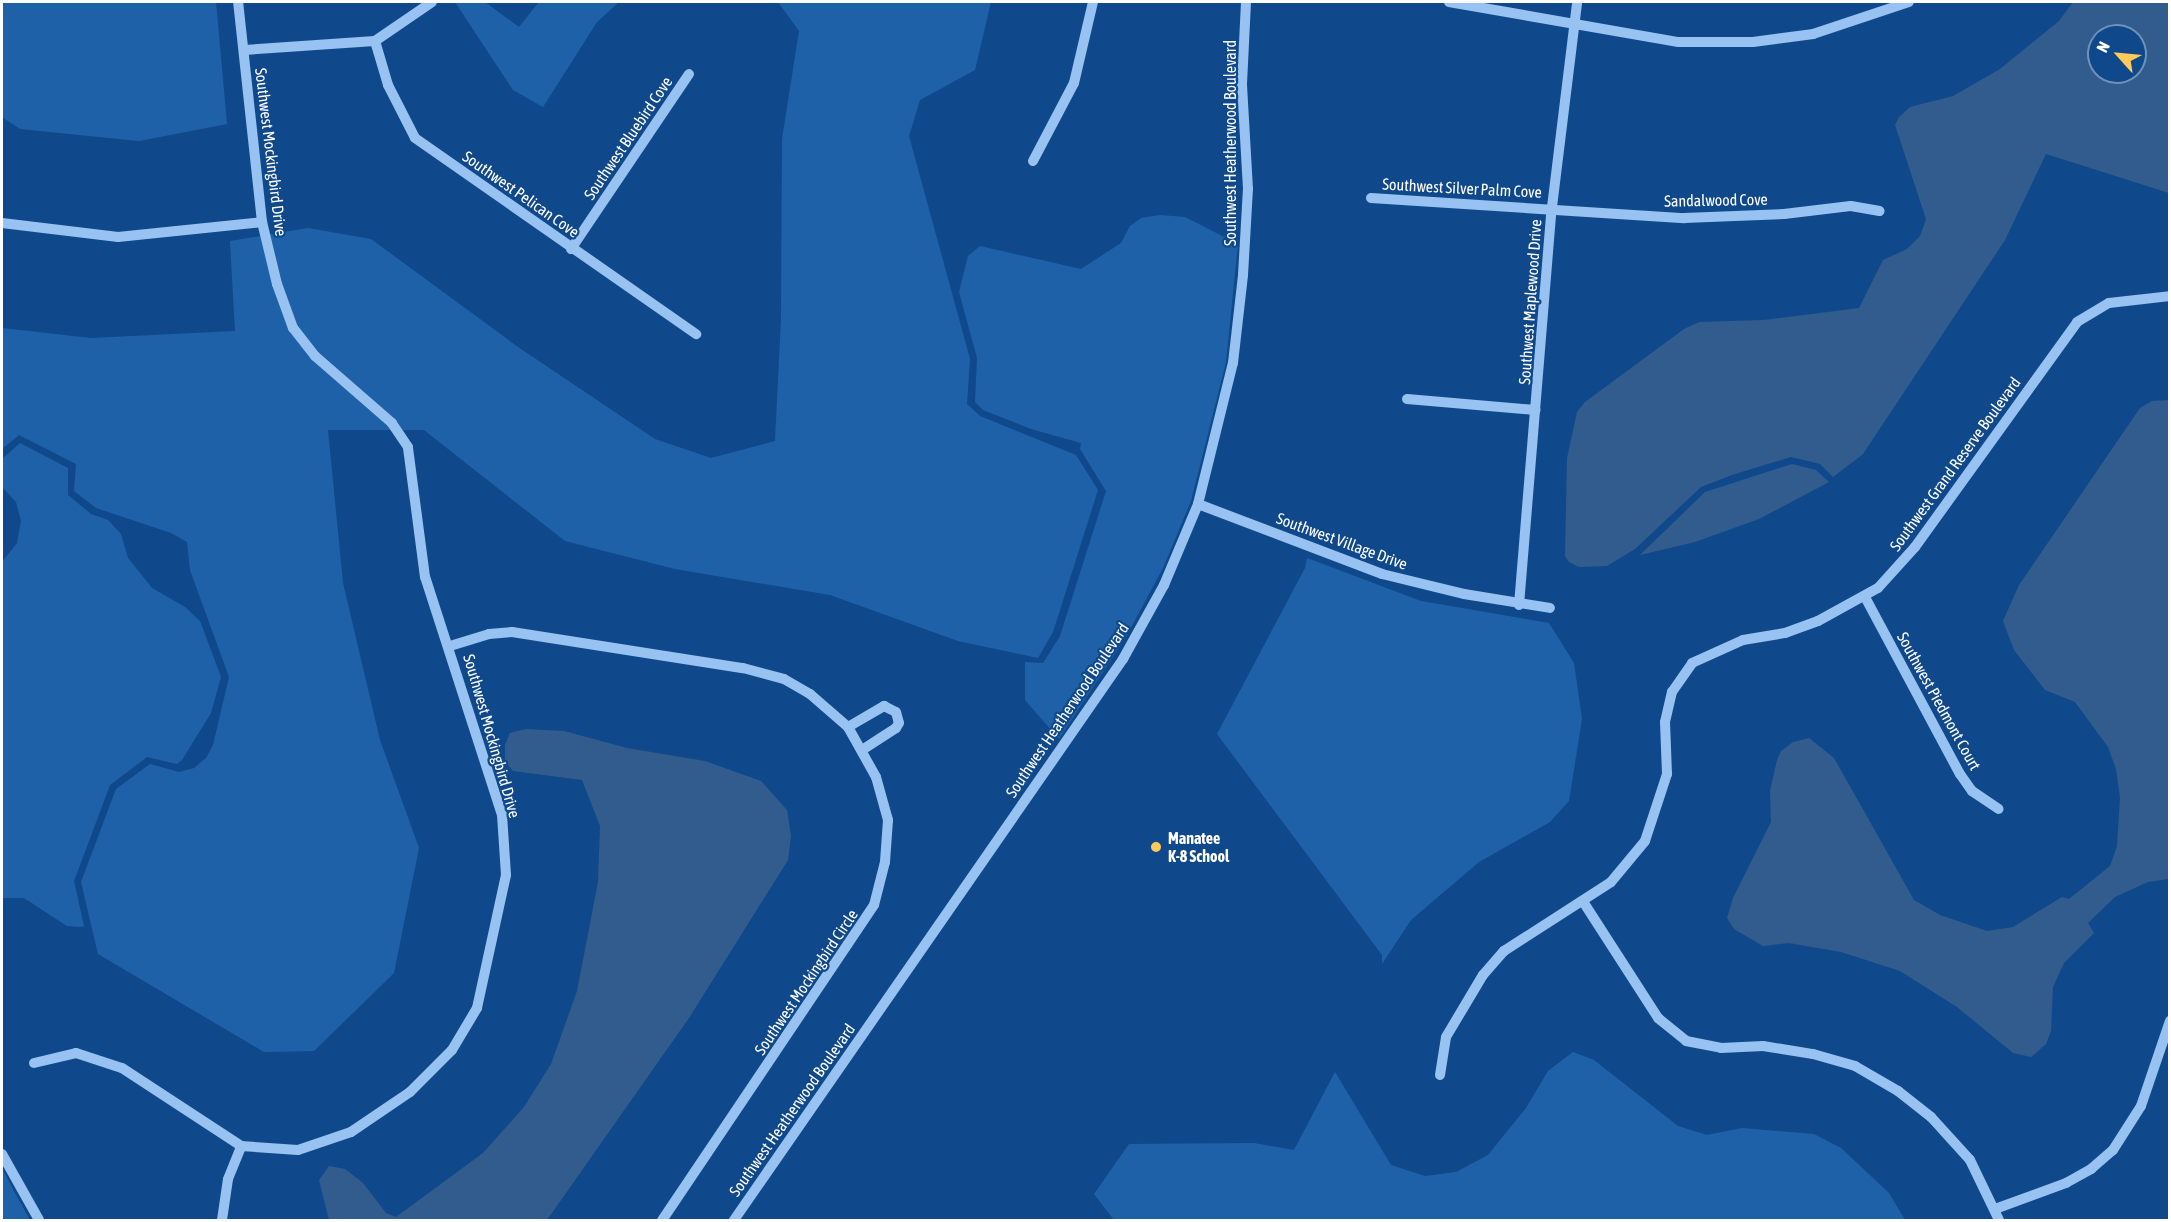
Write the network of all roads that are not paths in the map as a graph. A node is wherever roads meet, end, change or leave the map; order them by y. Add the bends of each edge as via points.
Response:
1 (238, 2) edge
2 (432, 2) edge
3 (1093, 2) edge
4 (1246, 2) edge
5 (1449, 2) edge
6 (1577, 2) edge
7 (1909, 2) edge
8 (1571, 23) junction
9 (375, 41) junction
10 (244, 50) junction
11 (689, 74) dead end
12 (1033, 161) dead end
13 (1371, 198) dead end
14 (1552, 207) junction
15 (1880, 211) dead end
16 (262, 222) junction
17 (2, 223) edge
18 (571, 249) junction
19 (2169, 296) edge
20 (696, 334) dead end
21 (1407, 399) dead end
22 (1536, 410) junction
23 (1198, 504) junction
24 (1865, 597) junction
25 (1519, 605) junction
26 (1550, 608) dead end
27 (450, 646) junction
28 (848, 727) junction
29 (862, 750) junction
30 (1999, 808) dead end
31 (1584, 903) junction
32 (2169, 1021) edge
33 (34, 1063) dead end
34 (1440, 1075) dead end
35 (241, 1146) junction
36 (2, 1154) edge
37 (1995, 1209) junction
38 (39, 1221) edge
39 (222, 1221) edge
40 (662, 1221) edge
41 (734, 1221) edge
42 (1998, 1221) edge

1 - 10 street, Southwest Mockingbird Drive
2 - 9 street
3 - 12 street via 1074,83
4 - 23 street, Southwest Heatherwood Boulevard via 1242,84 1248,189 1244,275 1233,363
5 - 8 street
6 - 8 street, Southwest Maplewood Drive
7 - 8 street via 1813,34 1753,42 1679,42
8 - 14 street, Southwest Maplewood Drive
9 - 10 street
9 - 18 street, Southwest Pelican Cove via 388,85 415,138
10 - 16 street, Southwest Mockingbird Drive
11 - 18 street, Southwest Bluebird Cove
13 - 14 street, Southwest Silver Palm Cove
14 - 15 street, Sandalwood Cove via 1684,218 1784,214 1851,206
14 - 22 street, Southwest Maplewood Drive
16 - 17 street via 118,237
16 - 27 street, Southwest Mockingbird Drive via 277,284 293,327 315,356 392,423 408,447 425,577
18 - 20 street, Southwest Pelican Cove
19 - 24 street, Southwest Grand Reserve Boulevard via 2109,303 2077,322 1915,547
21 - 22 street
22 - 25 street, Southwest Maplewood Drive
23 - 25 street, Southwest Village Drive via 1382,574
23 - 41 street, Southwest Heatherwood Boulevard via 1164,585 1122,659
24 - 30 street, Southwest Piedmont Court via 1960,774 1972,791
24 - 31 street, Southwest Grand Reserve Boulevard via 1818,621 1785,633 1743,640 1692,663 1672,692 1665,722 1666,774 1645,841 1611,882
25 - 26 street, Southwest Village Drive
27 - 28 street, Southwest Mockingbird Circle via 489,634 512,632 743,668 784,679 810,694
27 - 35 street, Southwest Mockingbird Drive via 462,697 501,815 506,875 477,1008 452,1050 410,1092 351,1132 298,1150
28 - 29 street, Southwest Mockingbird Circle
28 - 29 street via 884,706 896,712 896,728
29 - 40 street, Southwest Mockingbird Circle via 876,777 888,820 885,862 874,905
31 - 34 street, Southwest Grand Reserve Boulevard via 1530,931 1490,967 1446,1037
31 - 37 street via 1658,1018 1686,1041 1721,1048 1783,1049 1855,1066 1898,1091 1931,1117 1970,1160
32 - 37 street via 2141,1106 2113,1150 2066,1183
33 - 35 street, Southwest Mockingbird Drive via 76,1053 122,1068
35 - 39 street via 228,1179
36 - 38 street
37 - 42 street

